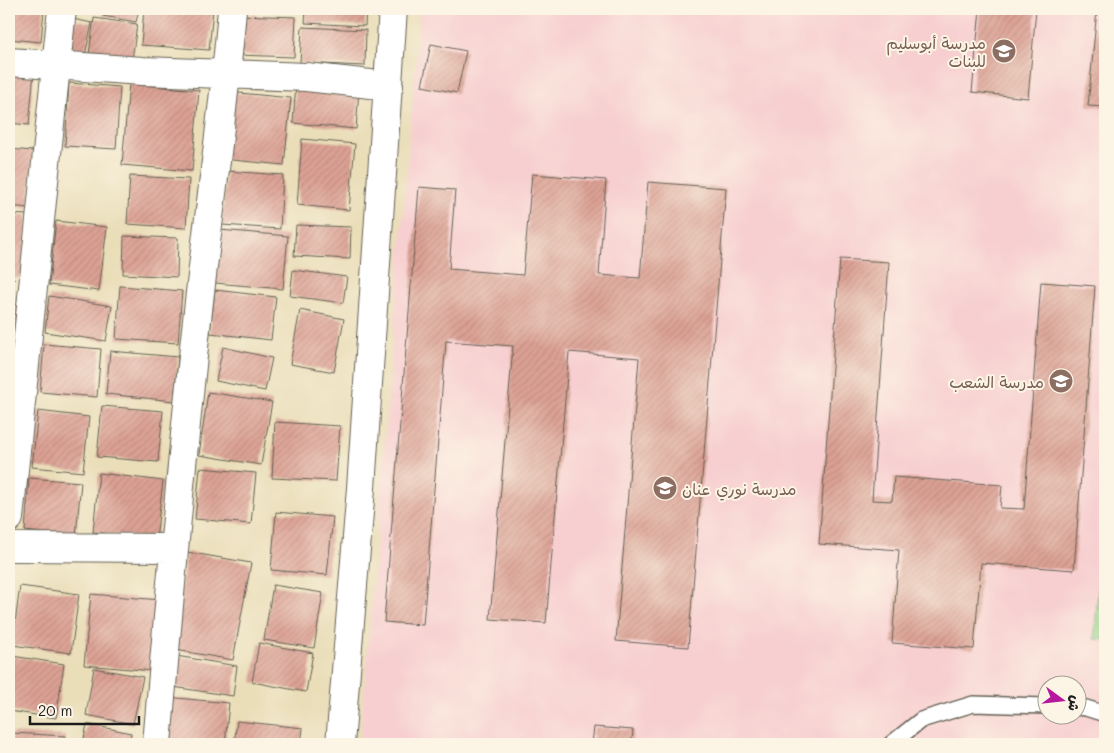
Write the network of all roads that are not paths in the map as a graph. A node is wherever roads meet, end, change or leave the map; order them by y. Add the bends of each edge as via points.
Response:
1 (62, 9) edge
2 (232, 9) edge
3 (393, 9) edge
4 (9, 62) edge
5 (56, 65) junction
6 (227, 74) junction
7 (389, 86) junction
8 (9, 518) edge
9 (9, 547) edge
10 (173, 548) junction
11 (1036, 706) edge
12 (1086, 708) edge
13 (1105, 714) edge
14 (157, 744) edge
15 (340, 744) edge
16 (891, 744) edge

1 - 5 street
2 - 6 street
3 - 7 street
4 - 5 street
5 - 6 street
5 - 8 street
6 - 7 street via 306,77
6 - 10 street
7 - 15 street
9 - 10 street
10 - 14 street
11 - 16 lane via 973,704 921,720
12 - 13 lane

